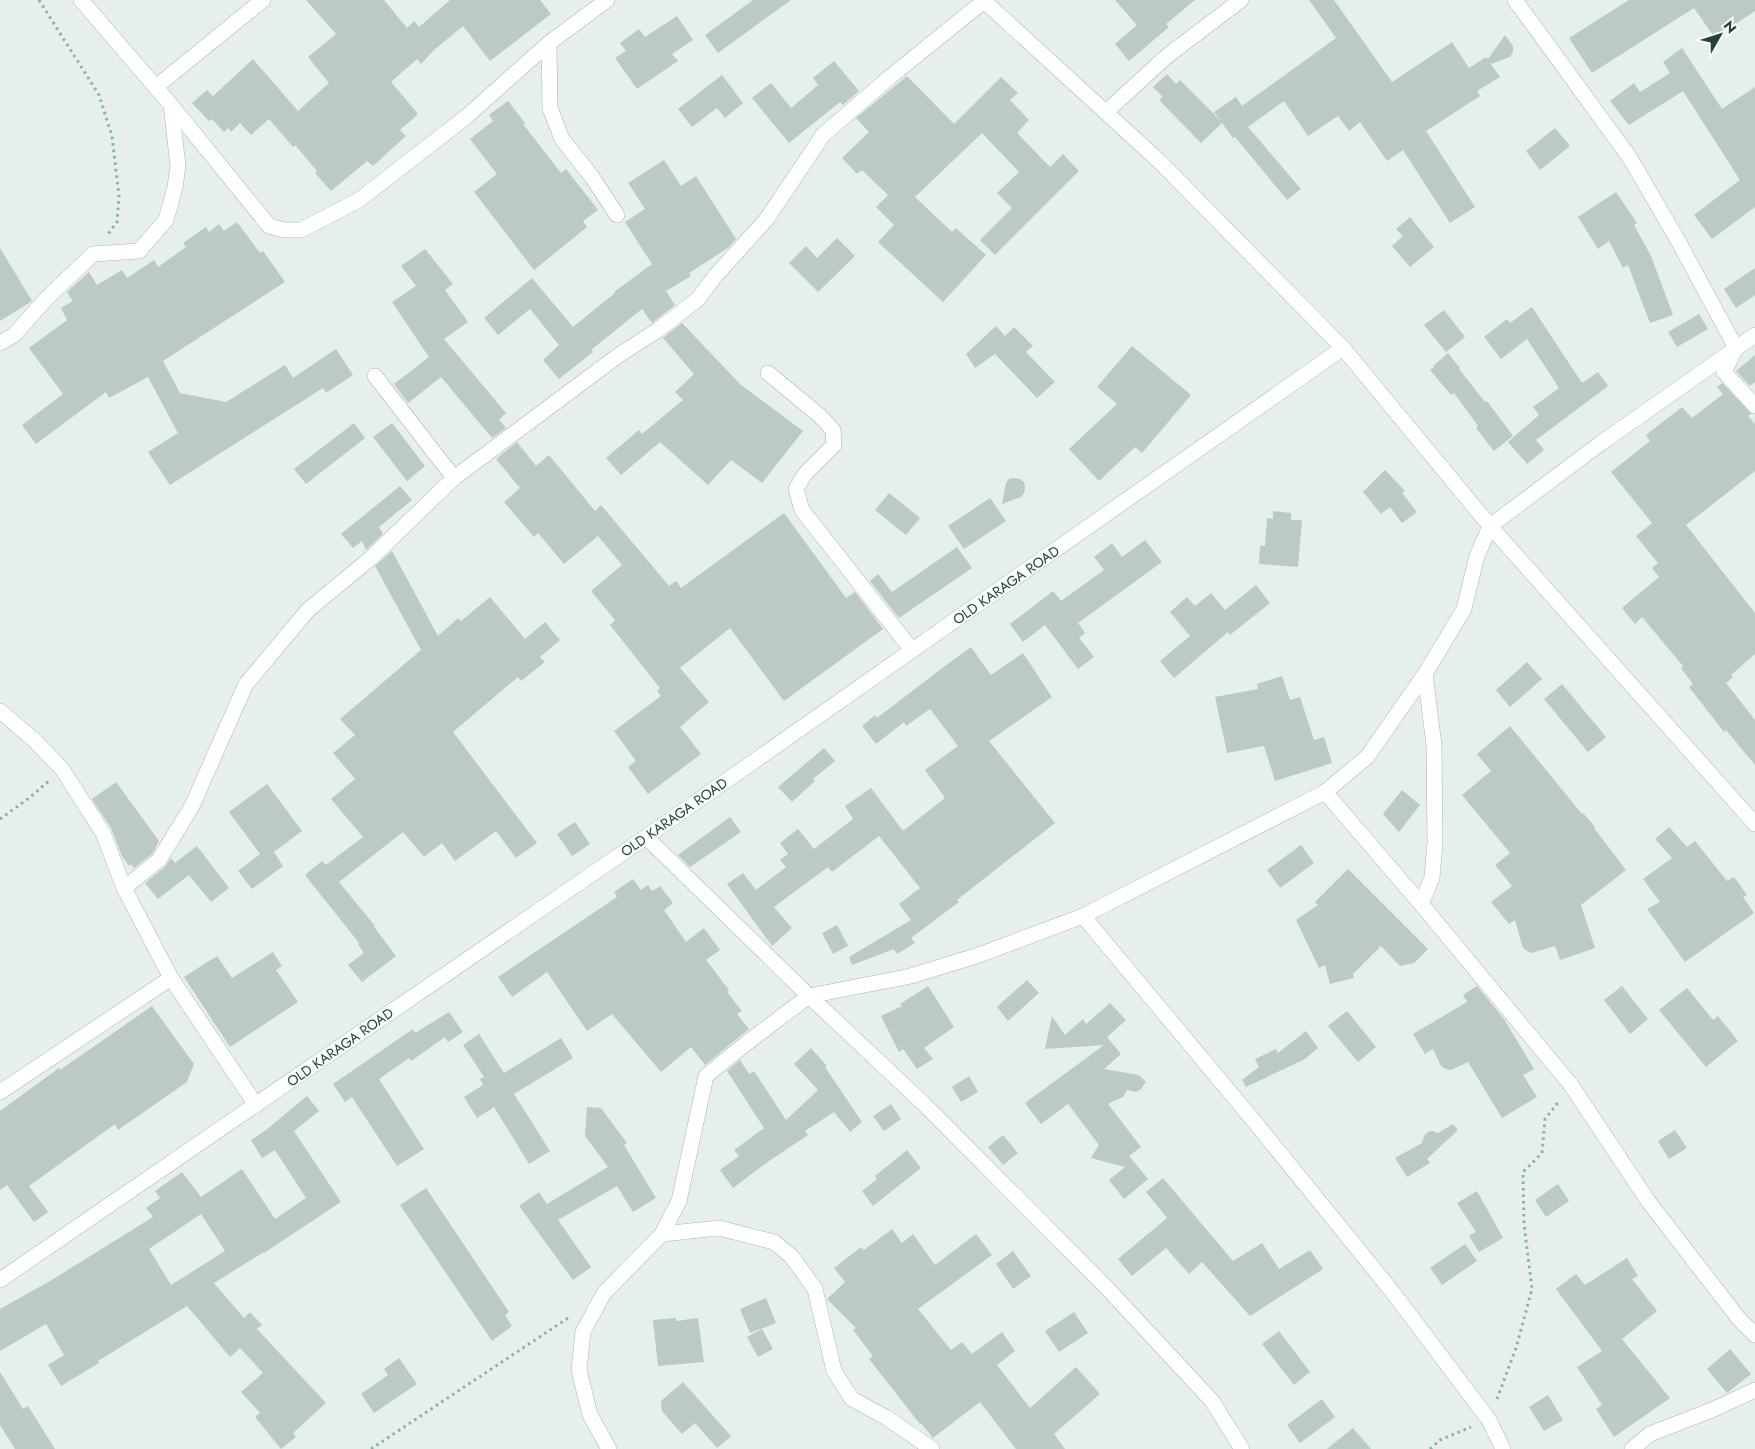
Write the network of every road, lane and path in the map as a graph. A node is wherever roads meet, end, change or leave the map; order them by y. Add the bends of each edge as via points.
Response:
1 (39, 0) edge
2 (82, 0) edge
3 (263, 0) edge
4 (606, 0) edge
5 (1241, 0) edge
6 (1515, 0) edge
7 (984, 1) edge
8 (549, 43) junction
9 (156, 86) junction
10 (171, 105) junction
11 (1106, 112) junction
12 (617, 215) dead end
13 (93, 254) junction
14 (1755, 334) edge
15 (0, 343) edge
16 (1343, 348) junction
17 (1736, 348) junction
18 (768, 373) dead end
19 (376, 376) dead end
20 (1755, 406) edge
21 (454, 478) junction
22 (1490, 526) junction
23 (912, 650) junction
24 (1425, 674) junction
25 (0, 711) edge
26 (62, 768) junction
27 (1325, 792) junction
28 (0, 819) edge
29 (1755, 824) edge
30 (646, 837) junction
31 (124, 888) junction
32 (1421, 904) junction
33 (1083, 916) junction
34 (170, 978) junction
35 (809, 996) junction
36 (1571, 1085) junction
37 (0, 1092) edge
38 (256, 1104) junction
39 (662, 1234) junction
40 (0, 1280) edge
41 (572, 1315) dead end
42 (1755, 1336) edge
43 (1755, 1390) edge
44 (1489, 1420) junction
45 (371, 1449) edge
46 (609, 1449) edge
47 (932, 1449) edge
48 (1242, 1449) edge
49 (1430, 1449) edge
50 (1503, 1449) edge
51 (1632, 1449) edge

1 - 13 path via 99,94 112,136 119,196 117,222
2 - 9 street
3 - 9 street
4 - 8 street
5 - 11 street via 1167,56
6 - 17 street via 1630,158
7 - 11 street
7 - 21 street via 823,136 766,220 698,299
8 - 10 street via 466,117 359,200 301,230 269,226
8 - 12 street via 550,108 562,139
9 - 10 street
10 - 13 street via 178,166 166,220 139,251
11 - 16 street via 1159,161
13 - 15 street via 14,335
14 - 17 street
16 - 22 street
16 - 23 street, OLD KARAGA ROAD
17 - 20 street via 1724,372
17 - 22 street
18 - 23 street via 833,430 834,445 796,488 802,510
19 - 21 street
21 - 31 street via 371,558 308,610 246,684 192,806 159,860
22 - 24 street via 1477,556 1464,609
22 - 29 street
23 - 30 street, OLD KARAGA ROAD
24 - 27 street via 1367,757
24 - 32 street via 1434,745 1435,843 1432,878
25 - 26 street
26 - 28 path
26 - 31 street via 103,833
27 - 32 street
27 - 33 street
30 - 35 street
30 - 38 street, OLD KARAGA ROAD
31 - 34 street
32 - 36 street
33 - 35 street via 979,955 911,976
33 - 44 street via 1391,1290
34 - 37 street
34 - 38 street
35 - 39 street via 706,1076 679,1200
35 - 48 street via 925,1105 1106,1288 1212,1401
36 - 42 street via 1648,1201
36 - 44 path via 1545,1119 1542,1153 1523,1172 1524,1224 1532,1289 1516,1348
38 - 40 street, OLD KARAGA ROAD
39 - 46 street via 604,1293 583,1332 579,1370 590,1415
39 - 47 street via 719,1228 774,1242 792,1257 815,1289 834,1371 852,1399
41 - 45 path
43 - 51 street via 1650,1434
44 - 49 path via 1440,1440
44 - 50 street

